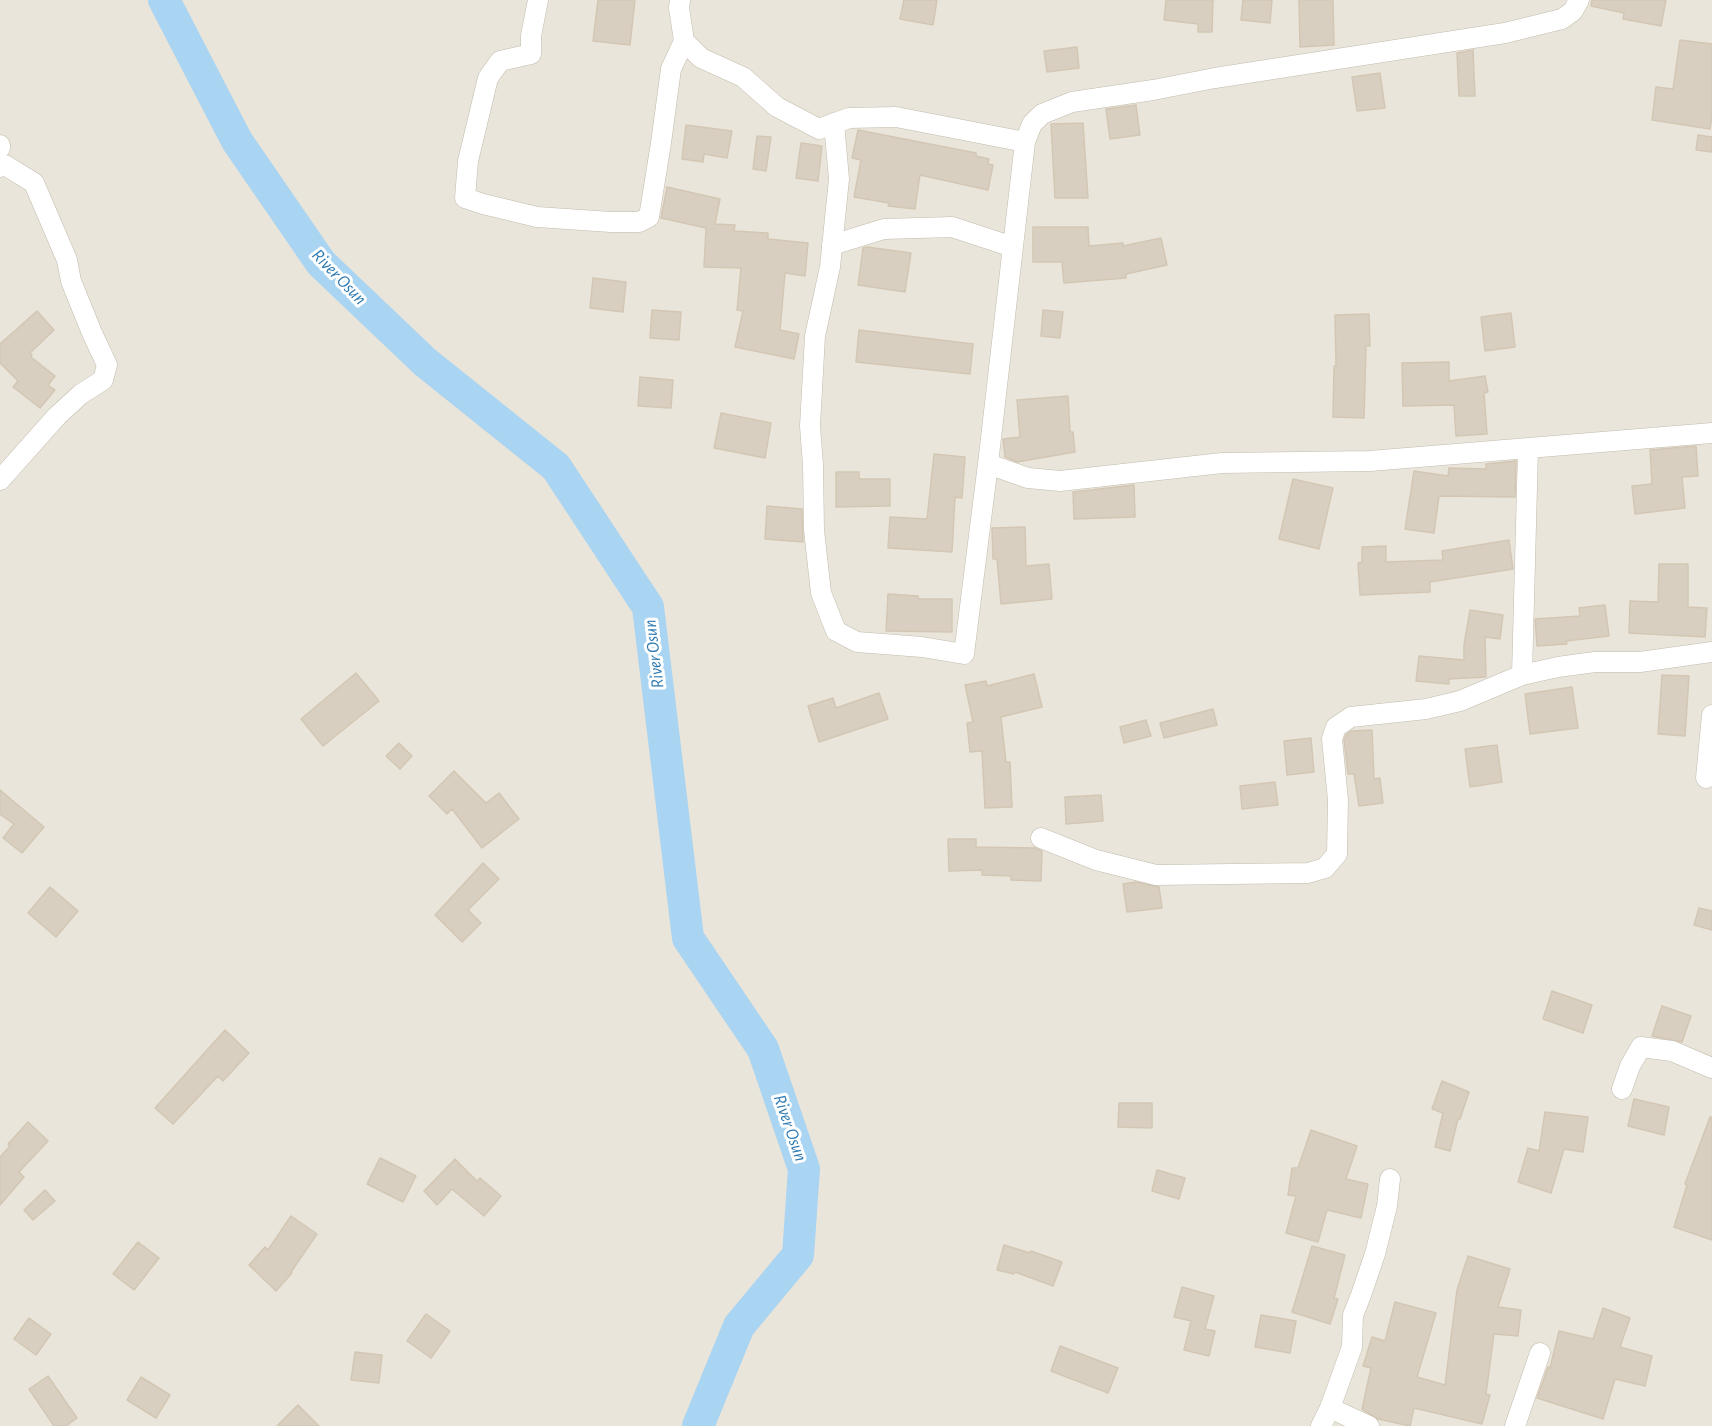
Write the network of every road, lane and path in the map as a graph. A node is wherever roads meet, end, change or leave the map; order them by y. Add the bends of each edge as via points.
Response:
1 (538, 0) edge
2 (680, 0) edge
3 (1579, 0) edge
4 (684, 41) junction
5 (834, 123) junction
6 (1025, 142) junction
7 (0, 167) edge
8 (832, 245) junction
9 (1013, 247) junction
10 (1712, 433) edge
11 (1528, 449) junction
12 (988, 464) junction
13 (0, 480) edge
14 (1712, 652) edge
15 (1522, 675) junction
16 (1712, 715) edge
17 (1706, 778) dead end
18 (1041, 838) dead end
19 (1712, 1068) edge
20 (1622, 1089) dead end
21 (1390, 1179) dead end
22 (1540, 1353) dead end
23 (1330, 1408) junction
24 (1321, 1426) edge
25 (1369, 1426) edge
26 (1515, 1426) edge

1 - 4 street via 531,54 500,61 488,78 468,161 465,198 483,204 548,218 639,222 649,217 671,69
2 - 4 street
3 - 6 street via 1573,12 1562,19 1505,33 1072,102 1042,114 1032,124
4 - 5 street via 701,58 743,77 777,106 819,129
5 - 6 street via 849,118 896,117
5 - 8 street via 839,179
6 - 9 street
7 - 13 street via 5,165 34,183 107,365 103,380 57,416
8 - 9 street via 884,229 952,227
8 - 12 street via 815,336 810,426 820,593 836,631 857,642 964,654
9 - 12 street
10 - 11 street
11 - 12 street via 1370,461 1222,463 1059,481 1028,478
11 - 15 street
14 - 15 street via 1640,662 1594,662
15 - 18 street via 1460,701 1351,717 1336,727 1332,739 1338,800 1337,854 1325,868 1308,873 1156,875 1096,860
16 - 17 street
19 - 20 street via 1672,1051 1641,1047
21 - 23 street via 1375,1254 1353,1315 1352,1347
22 - 26 street
23 - 24 street
23 - 25 street

